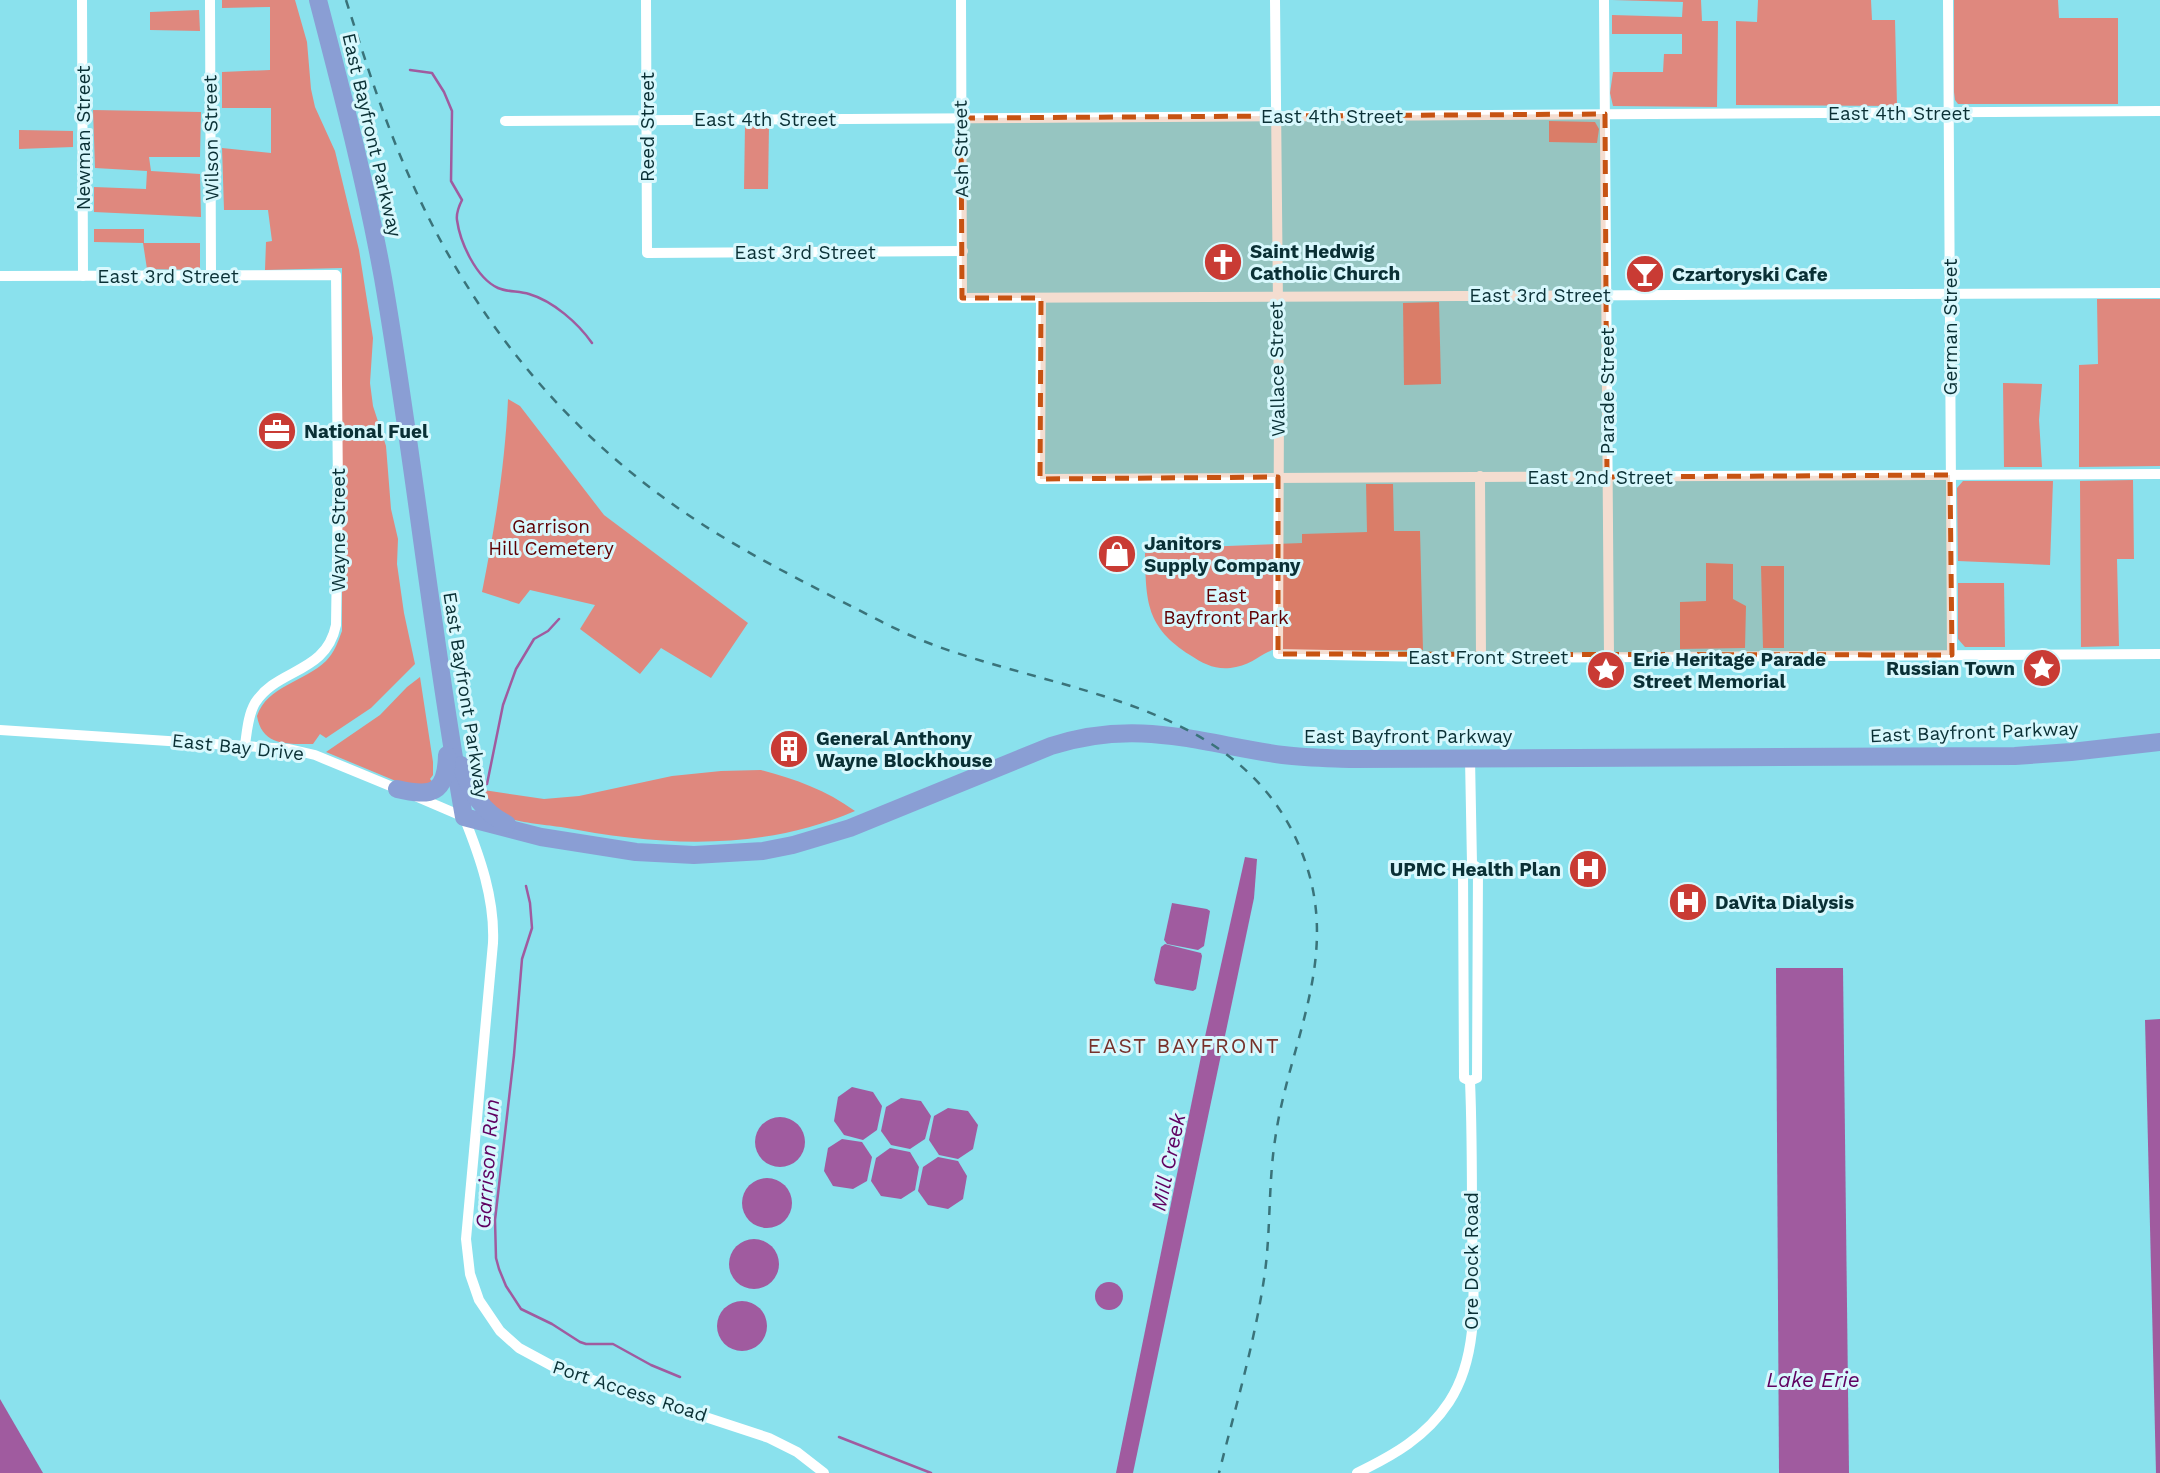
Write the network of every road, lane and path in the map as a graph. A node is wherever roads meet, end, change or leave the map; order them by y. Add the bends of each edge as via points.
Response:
1 (82, 0) edge
2 (210, 0) edge
3 (318, 0) edge
4 (646, 0) edge
5 (961, 0) edge
6 (1275, 0) edge
7 (1604, 0) edge
8 (1948, 0) edge
9 (2160, 111) edge
10 (1949, 113) junction
11 (1605, 114) junction
12 (1276, 117) junction
13 (961, 118) junction
14 (647, 119) junction
15 (505, 121) dead end
16 (962, 251) junction
17 (647, 253) joint
18 (336, 275) joint
19 (0, 276) edge
20 (83, 276) junction
21 (211, 276) junction
22 (2160, 293) edge
23 (1950, 294) junction
24 (1607, 295) junction
25 (1276, 297) junction
26 (962, 298) joint
27 (1041, 298) junction
28 (2160, 474) edge
29 (1950, 475) junction
30 (1480, 476) junction
31 (1278, 477) junction
32 (1606, 477) junction
33 (1278, 654) joint
34 (2160, 654) edge
35 (1952, 655) junction
36 (1481, 657) junction
37 (1609, 657) junction
38 (448, 727) junction
39 (0, 730) edge
40 (2160, 742) edge
41 (244, 745) junction
42 (1470, 758) junction
43 (397, 789) junction
44 (464, 817) junction
45 (526, 834) junction
46 (824, 1473) edge
47 (1357, 1473) edge

1 - 20 street, Newman Street
2 - 21 street, Wilson Street
3 - 38 highway, East Bayfront Parkway via 383,277
4 - 14 street, Reed Street
5 - 13 street, Ash Street
6 - 12 street, Wallace Street
7 - 11 street, Parade Street
8 - 10 street, German Street
9 - 10 street, East 4th Street
10 - 11 street, East 4th Street
10 - 23 street, German Street
11 - 12 street, East 4th Street
11 - 24 street, Parade Street
12 - 13 street, East 4th Street
12 - 25 street, Wallace Street
13 - 14 street, East 4th Street
13 - 16 street, Ash Street
14 - 15 street, East 4th Street
14 - 17 street, Reed Street
16 - 17 street, East 3rd Street
16 - 26 street, Ash Street
18 - 21 street, East 3rd Street
18 - 41 street, Wayne Street via 336,625 321,656 259,697
19 - 20 street, East 3rd Street
20 - 21 street, East 3rd Street
22 - 23 street, East 3rd Street
23 - 24 street, East 3rd Street
23 - 29 street, German Street
24 - 25 street, East 3rd Street
24 - 32 street, Parade Street
25 - 27 street, East 3rd Street
25 - 31 street, Wallace Street
26 - 27 street, East 3rd Street
27 - 31 street, East 2nd Street via 1040,479
28 - 29 street, East 2nd Street
29 - 32 street, East 2nd Street
29 - 35 street, German Street
30 - 31 street, East 2nd Street
30 - 32 street, East 2nd Street
30 - 36 street
31 - 33 street, Wallace Street
32 - 37 street, Parade Street
33 - 36 street, East Front Street
34 - 35 street, East Front Street
35 - 37 street, East Front Street
36 - 37 street, East Front Street
38 - 43 highway via 446,774 439,787 425,794
38 - 44 highway, East Bayfront Parkway
38 - 45 highway via 481,806
39 - 41 street, East Bay Drive
40 - 42 highway, East Bayfront Parkway via 2015,756
41 - 43 street, East Bay Drive via 306,752
42 - 45 highway, East Bayfront Parkway via 1310,757 1178,735 1116,732 1051,746 850,828 763,851 729,855 636,852
42 - 47 street, Ore Dock Road via 1478,935 1477,1078 1470,1081 1472,1314 1468,1355 1456,1390 1423,1433 1389,1458
43 - 44 street, East Bay Drive
44 - 45 highway, East Bayfront Parkway
44 - 46 street, Port Access Road via 491,901 494,930 467,1223 468,1261 479,1300 508,1339 541,1361 760,1434 797,1452

